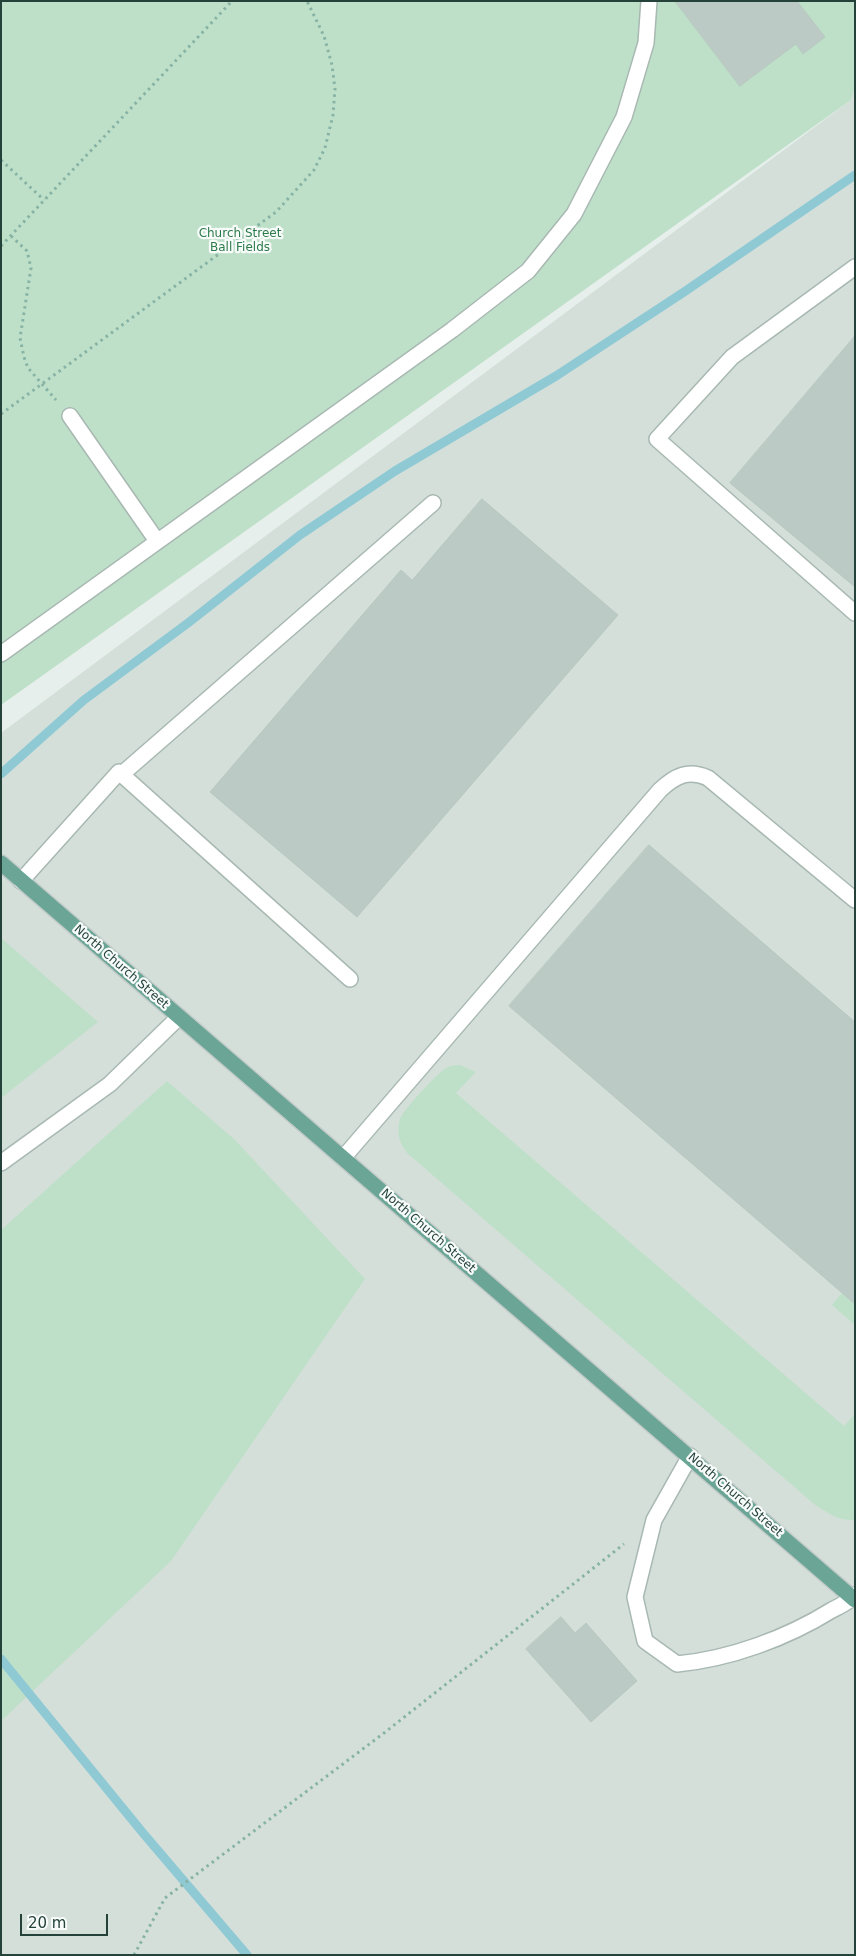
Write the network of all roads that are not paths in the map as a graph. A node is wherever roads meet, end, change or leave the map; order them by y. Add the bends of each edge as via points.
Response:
1 (649, 1) edge
2 (855, 267) edge
3 (70, 416) dead end
4 (433, 503) dead end
5 (157, 541) junction
6 (855, 614) edge
7 (1, 654) edge
8 (122, 774) junction
9 (1, 863) edge
10 (21, 881) junction
11 (855, 900) edge
12 (350, 979) dead end
13 (179, 1017) junction
14 (343, 1158) junction
15 (1, 1163) edge
16 (690, 1456) junction
17 (854, 1598) edge

1 - 5 lane via 646,43 624,117 574,214 528,270 452,330
2 - 6 lane via 732,357 657,439
3 - 5 lane
4 - 8 lane
5 - 7 lane
8 - 10 lane via 120,772
8 - 12 lane
9 - 10 main road, North Church Street
10 - 13 main road, North Church Street
11 - 14 lane via 708,778 690,773 671,779
13 - 14 main road, North Church Street
13 - 15 lane via 110,1084
14 - 16 main road, North Church Street
16 - 17 main road, North Church Street
16 - 17 lane via 654,1520 635,1597 645,1641 677,1664 706,1661 792,1633

